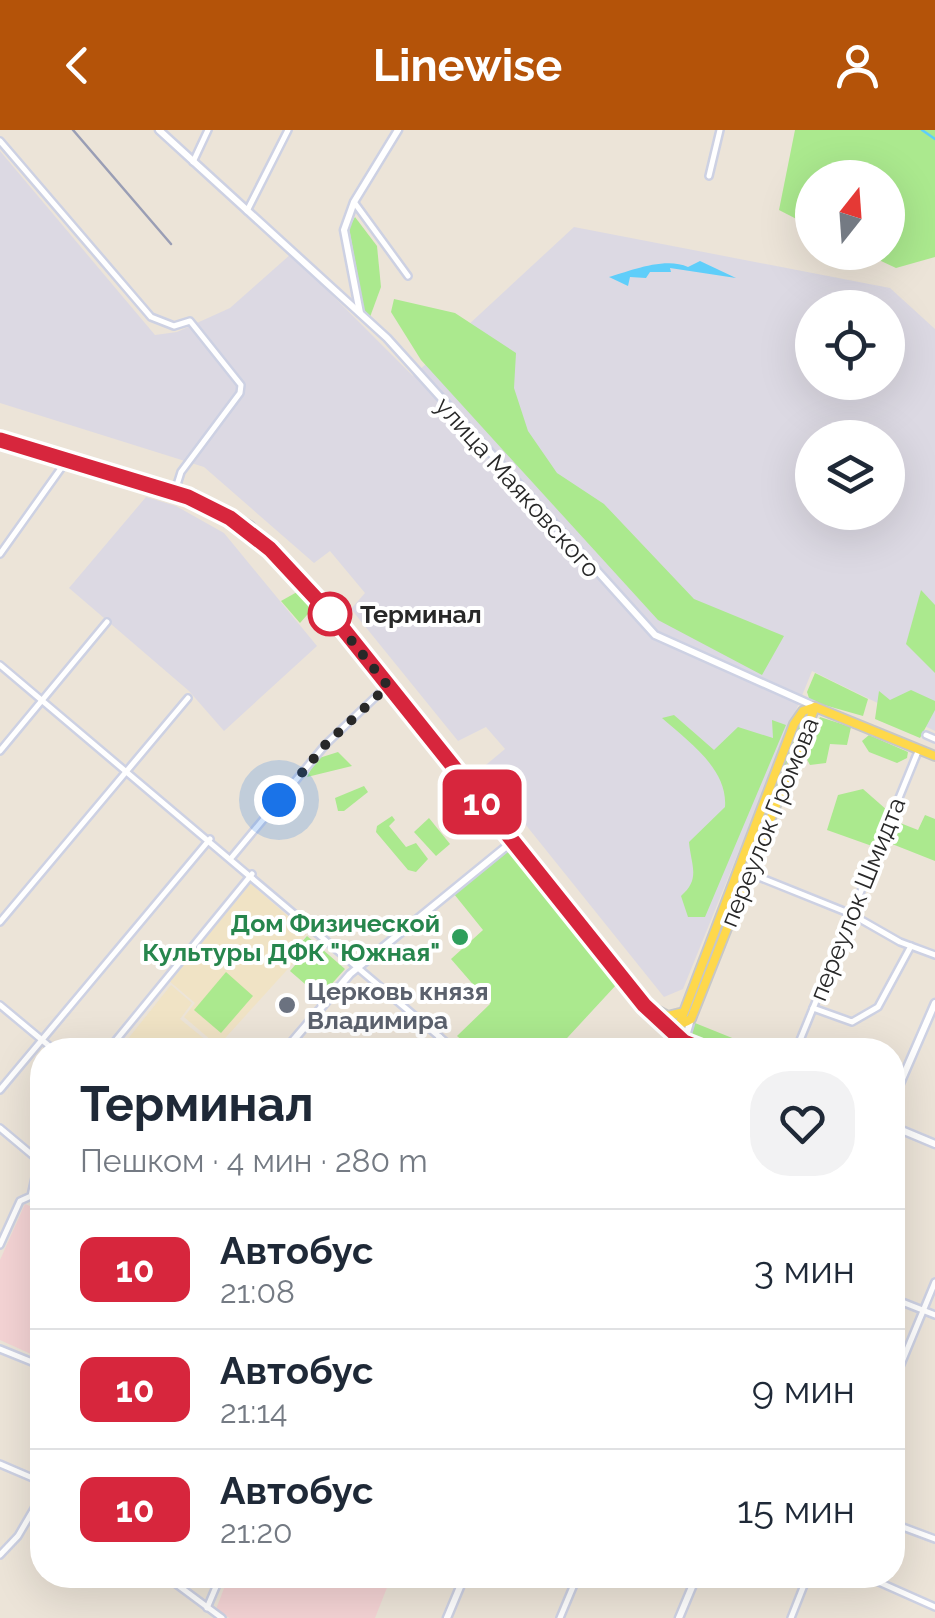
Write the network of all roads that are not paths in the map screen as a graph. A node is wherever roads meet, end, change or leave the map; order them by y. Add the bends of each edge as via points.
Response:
1 (159, 130) edge
2 (208, 130) edge
3 (288, 130) edge
4 (398, 130) edge
5 (720, 130) edge
6 (0, 141) edge
7 (193, 162) junction
8 (709, 176) dead end
9 (354, 202) junction
10 (248, 211) junction
11 (408, 276) dead end
12 (360, 314) junction
13 (0, 437) edge
14 (68, 458) junction
15 (176, 490) junction
16 (0, 554) edge
17 (108, 622) dead end
18 (0, 665) edge
19 (390, 684) junction
20 (188, 698) dead end
21 (42, 700) junction
22 (815, 707) junction
23 (926, 734) dead end
24 (935, 739) edge
25 (919, 749) junction
26 (0, 751) edge
27 (935, 756) edge
28 (128, 770) junction
29 (210, 839) junction
30 (515, 839) junction
31 (232, 857) junction
32 (749, 872) junction
33 (252, 874) junction
34 (852, 914) junction
35 (0, 922) edge
36 (911, 946) junction
37 (935, 955) edge
38 (358, 966) junction
39 (935, 1003) edge
40 (0, 1006) edge
41 (813, 1008) junction
42 (680, 1013) junction
43 (659, 1016) junction
44 (691, 1020) junction
45 (679, 1025) junction
46 (440, 1037) edge
47 (40, 1038) edge
48 (44, 1038) edge
49 (118, 1038) edge
50 (295, 1038) edge
51 (677, 1038) edge
52 (681, 1038) edge
53 (685, 1038) edge
54 (801, 1038) edge
55 (30, 1054) edge
56 (905, 1072) edge
57 (0, 1090) edge
58 (0, 1128) edge
59 (905, 1131) edge
60 (935, 1144) edge
61 (30, 1152) edge
62 (30, 1196) edge
63 (0, 1245) edge
64 (935, 1282) edge
65 (905, 1303) edge
66 (924, 1310) junction
67 (935, 1315) edge
68 (0, 1349) edge
69 (905, 1355) edge
70 (30, 1361) edge
71 (0, 1464) edge
72 (30, 1477) edge
73 (30, 1515) edge
74 (905, 1527) edge
75 (935, 1539) edge
76 (0, 1555) edge
77 (181, 1588) edge
78 (214, 1588) edge
79 (459, 1588) edge
80 (573, 1588) edge
81 (692, 1588) edge
82 (803, 1588) edge
83 (892, 1588) edge
84 (935, 1607) edge
85 (206, 1608) junction
86 (222, 1618) edge
87 (447, 1618) edge
88 (560, 1618) edge
89 (680, 1618) edge
90 (791, 1618) edge

1 - 7 street, улица Маяковского
2 - 7 street
3 - 10 street
4 - 9 street
5 - 8 street
6 - 15 street via 152,318 174,326 190,321 242,385 181,472
7 - 10 street, улица Маяковского
9 - 11 street
9 - 12 street via 344,230
10 - 12 street, улица Маяковского
12 - 22 street, улица Маяковского via 655,635
13 - 14 main road
14 - 15 main road
14 - 16 street
15 - 19 main road via 248,530 298,573
17 - 21 street
18 - 21 street
19 - 30 main road
19 - 31 street via 326,744
20 - 28 street
21 - 26 street
21 - 28 street
22 - 25 main road, улица Маяковского
22 - 32 main road, переулок Громова
22 - 42 main road, переулок Громова via 794,724
23 - 24 street
25 - 27 main road, улица Маяковского
25 - 34 street, переулок Шмидта
28 - 29 street
28 - 35 street
29 - 31 street
29 - 48 street
30 - 38 street
30 - 43 main road
31 - 33 street
32 - 34 street
32 - 44 main road, переулок Громова
33 - 38 street
33 - 49 street
34 - 36 street
34 - 41 street, переулок Шмидта
36 - 37 street
36 - 41 street via 878,1007 852,1022
38 - 46 street
38 - 50 street
39 - 56 street
40 - 47 street
41 - 54 street, переулок Шмидта
42 - 43 main road
42 - 45 main road, переулок Громова
43 - 45 main road
43 - 51 street
44 - 45 main road
44 - 53 street, переулок Громова
45 - 52 street
55 - 57 street
58 - 61 street
59 - 60 street
62 - 63 street via 20,1201
64 - 66 street
65 - 66 street
66 - 67 street
66 - 69 street
68 - 70 street
71 - 72 street
73 - 76 street
74 - 75 street
77 - 85 street
78 - 85 street
79 - 87 street
80 - 88 street
81 - 89 street
82 - 90 street
83 - 84 street
85 - 86 street

